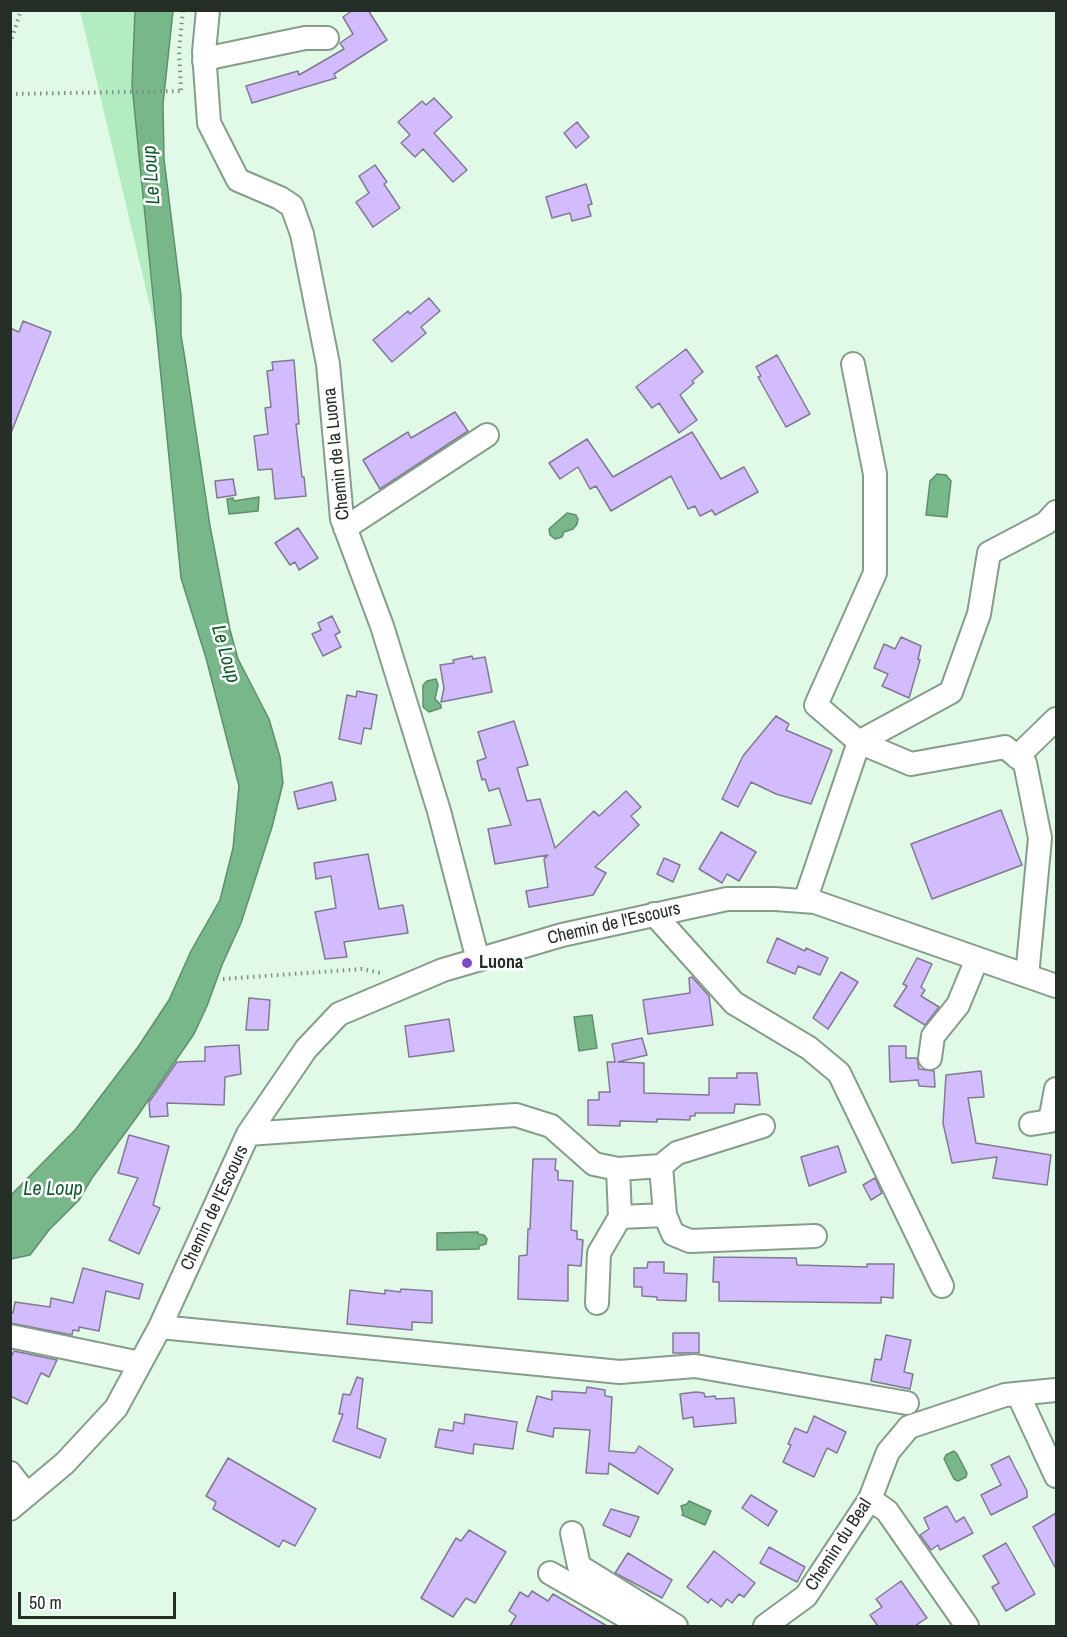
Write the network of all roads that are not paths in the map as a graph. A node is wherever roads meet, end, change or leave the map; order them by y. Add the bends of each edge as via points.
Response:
1 (208, 10) edge
2 (327, 38) dead end
3 (204, 61) junction
4 (853, 364) dead end
5 (487, 435) dead end
6 (1056, 512) edge
7 (345, 528) junction
8 (1056, 719) edge
9 (860, 742) junction
10 (1017, 757) junction
11 (805, 901) junction
12 (654, 914) junction
13 (977, 959) junction
14 (478, 960) junction
15 (1027, 976) junction
16 (1056, 986) edge
17 (930, 1058) dead end
18 (1056, 1089) edge
19 (1031, 1124) dead end
20 (763, 1126) dead end
21 (248, 1134) junction
22 (661, 1166) junction
23 (618, 1170) junction
24 (665, 1215) junction
25 (620, 1217) junction
26 (814, 1236) dead end
27 (942, 1286) dead end
28 (597, 1303) dead end
29 (160, 1327) junction
30 (10, 1336) edge
31 (140, 1363) junction
32 (1056, 1390) edge
33 (1018, 1394) junction
34 (907, 1403) dead end
35 (10, 1473) edge
36 (1056, 1476) edge
37 (870, 1500) junction
38 (19, 1502) edge
39 (572, 1533) dead end
40 (550, 1573) dead end
41 (642, 1626) edge
42 (676, 1626) edge
43 (765, 1626) edge
44 (967, 1626) edge

1 - 3 street, Chemin de la Luona
2 - 3 street via 304,38
3 - 7 street, Chemin de la Luona via 209,123 238,180 292,206 302,234 328,364
4 - 9 street via 875,474 874,573 816,705
5 - 7 street
6 - 9 street via 1046,523 989,553 979,614 951,692
7 - 14 street, Chemin de la Luona via 382,626 439,811
8 - 10 street
9 - 10 street via 911,764 1005,747
9 - 11 street
10 - 15 street via 1025,763 1040,838
11 - 12 street, Chemin de l'Escours via 727,899
11 - 13 street, Chemin de l'Escours
12 - 14 street, Chemin de l'Escours
12 - 27 street via 734,1003 809,1048 839,1074
13 - 15 street, Chemin de l'Escours
13 - 17 street via 958,1005 933,1036
14 - 21 street, Chemin de l'Escours via 443,970 339,1014 306,1049
15 - 16 street, Chemin de l'Escours
18 - 19 street via 1050,1121
20 - 22 street via 677,1153
21 - 23 street via 516,1115 551,1126 594,1164
21 - 29 street, Chemin de l'Escours
22 - 23 street
22 - 24 street
23 - 25 street
24 - 25 street
24 - 26 street via 673,1234 690,1241
25 - 28 street via 599,1253
29 - 31 street, Chemin de l'Escours
29 - 34 street via 621,1372 695,1366
30 - 31 street
31 - 38 street, Chemin de l'Escours via 116,1408 65,1463
32 - 33 street, Chemin du Beal
33 - 36 street
33 - 37 street, Chemin du Beal via 909,1427 888,1452
35 - 38 street
37 - 43 street, Chemin du Beal via 806,1596
37 - 44 street via 887,1511
39 - 42 street via 579,1566
40 - 41 street

